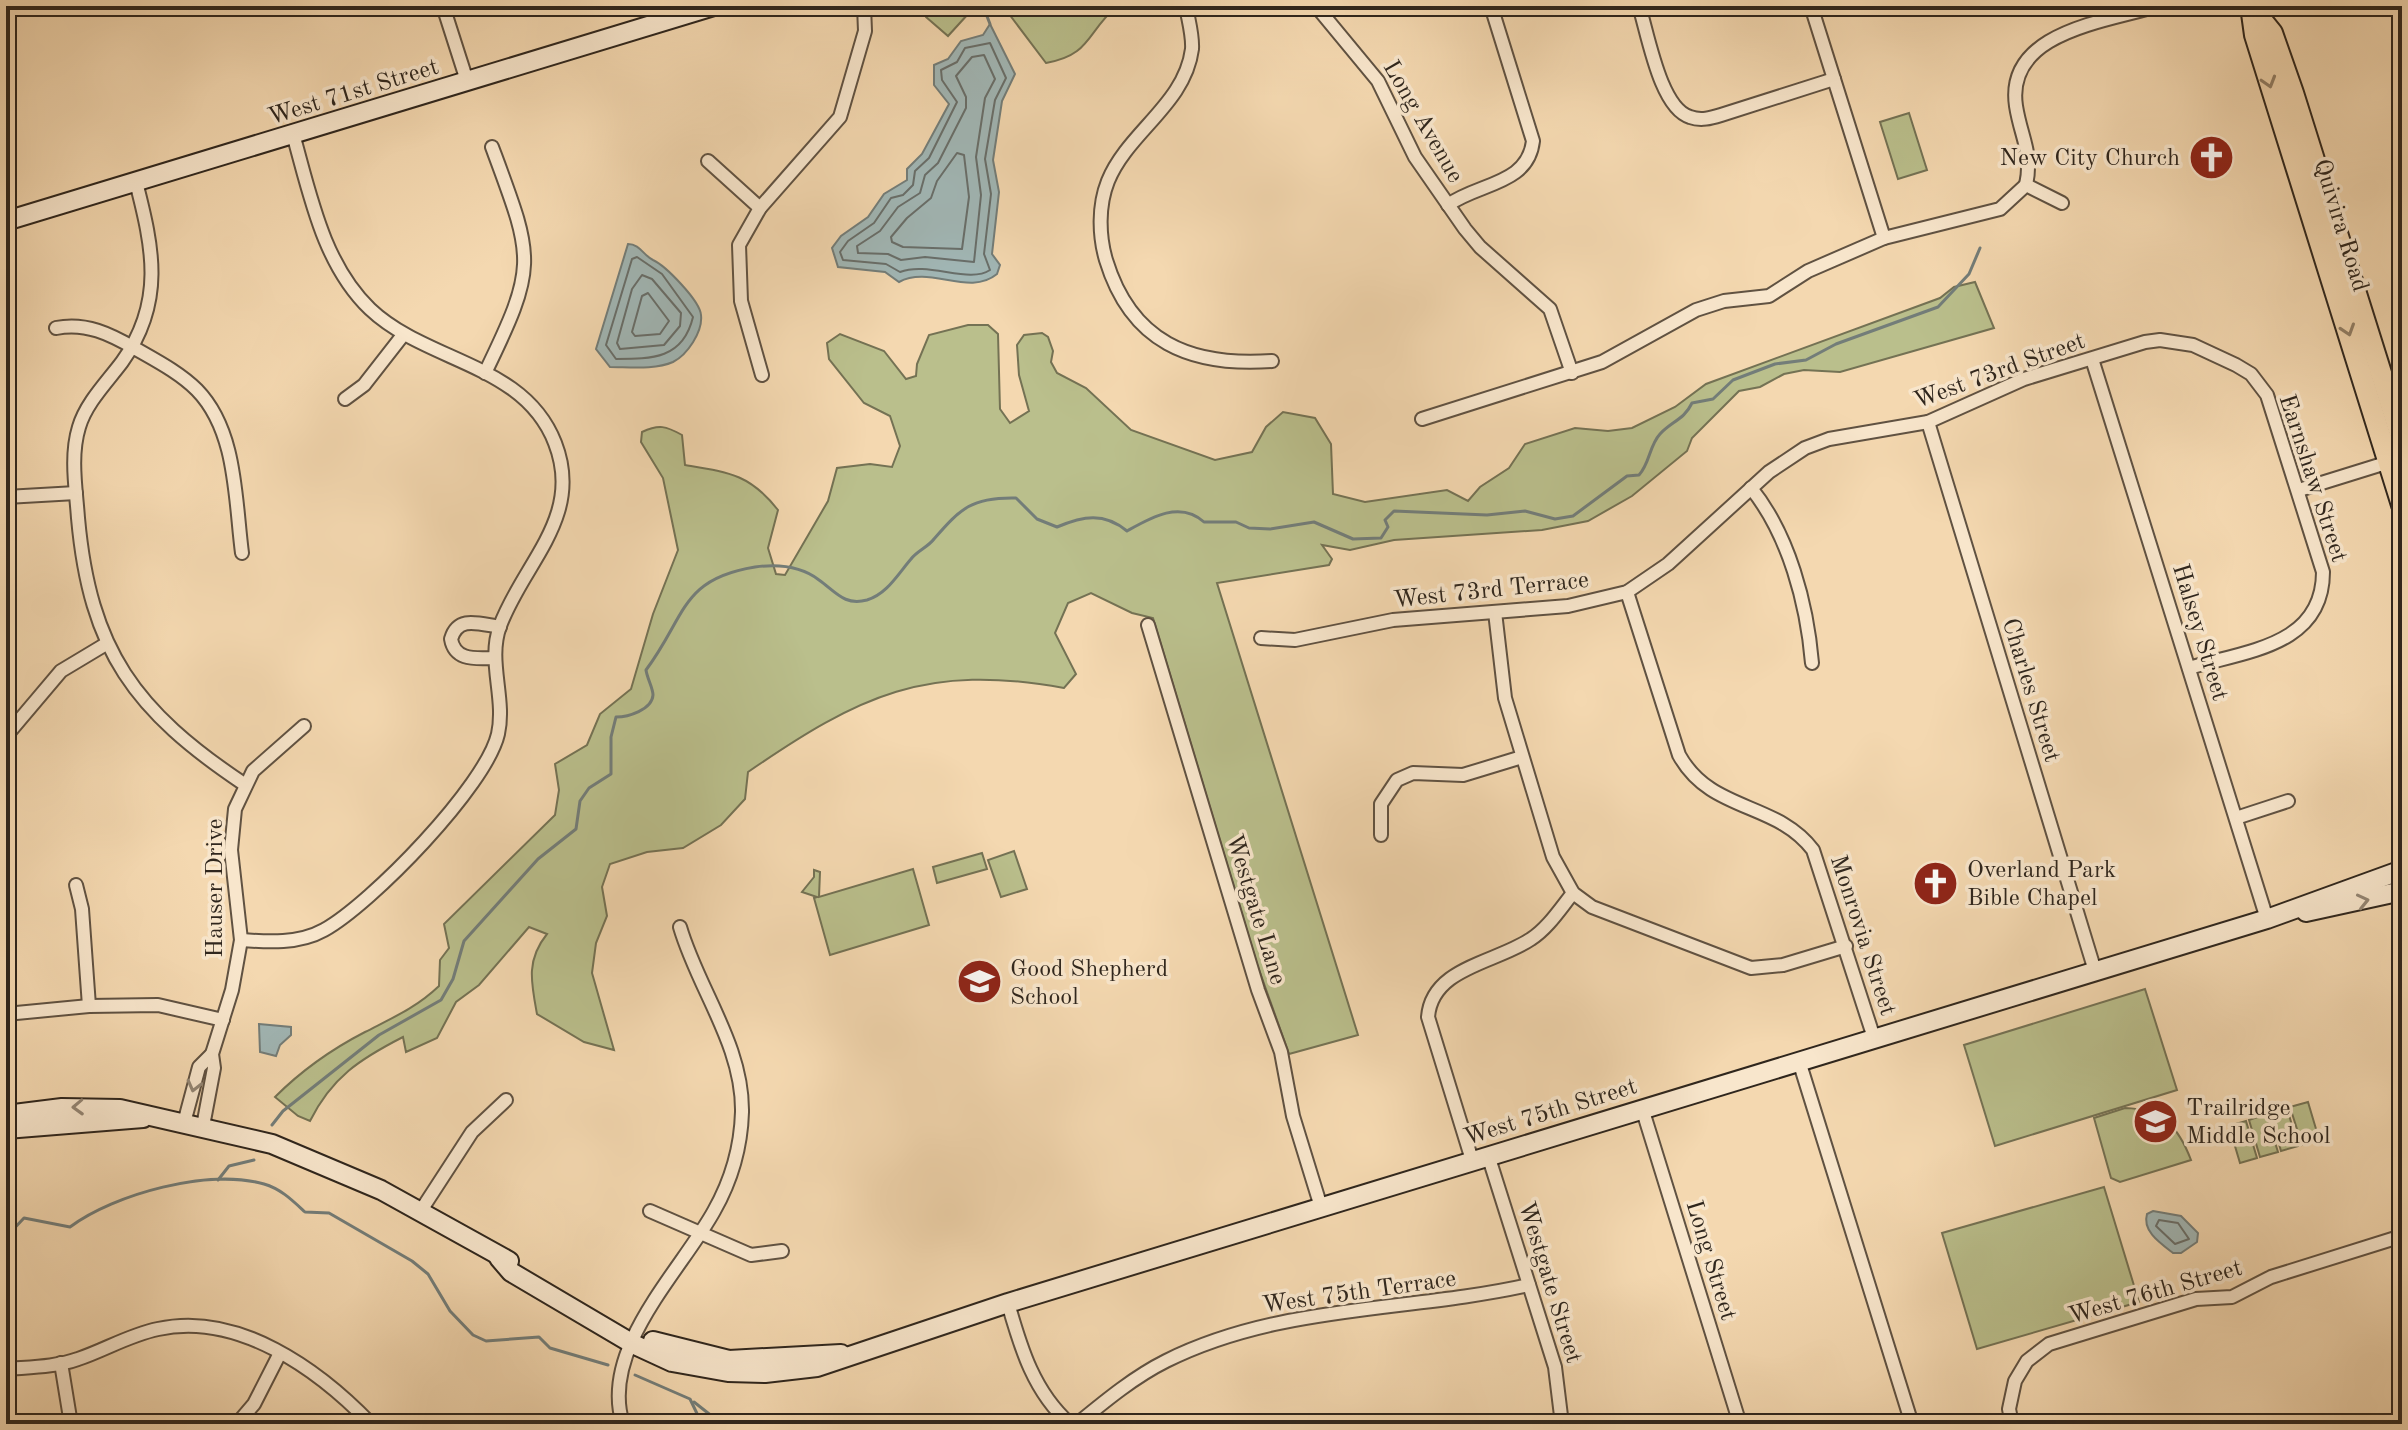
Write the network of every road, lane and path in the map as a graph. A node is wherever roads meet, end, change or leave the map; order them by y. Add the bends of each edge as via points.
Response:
1 (443, 6) edge
2 (714, 6) edge
3 (864, 6) edge
4 (1186, 6) edge
5 (1316, 6) edge
6 (1491, 6) edge
7 (1639, 6) edge
8 (1811, 6) edge
9 (2157, 6) edge
10 (2251, 6) edge
11 (1834, 79) junction
12 (467, 81) junction
13 (293, 134) junction
14 (492, 147) dead end
15 (708, 161) dead end
16 (136, 182) junction
17 (2026, 185) junction
18 (2062, 203) dead end
19 (1448, 205) junction
20 (760, 208) junction
21 (6, 221) edge
22 (2326, 229) junction
23 (1884, 238) junction
24 (56, 328) dead end
25 (403, 335) junction
26 (2193, 345) joint
27 (133, 347) junction
28 (2092, 359) junction
29 (1272, 361) dead end
30 (485, 373) junction
31 (1572, 373) junction
32 (762, 375) dead end
33 (345, 399) dead end
34 (1422, 419) dead end
35 (1928, 422) junction
36 (1866, 433) joint
37 (2402, 440) edge
38 (2396, 460) edge
39 (1751, 488) junction
40 (2299, 490) junction
41 (76, 493) junction
42 (6, 497) edge
43 (2402, 505) edge
44 (242, 553) dead end
45 (1627, 592) junction
46 (1495, 612) junction
47 (1148, 625) dead end
48 (500, 627) junction
49 (1261, 638) dead end
50 (106, 644) junction
51 (495, 658) junction
52 (1812, 663) dead end
53 (2189, 668) junction
54 (304, 726) dead end
55 (6, 736) edge
56 (1522, 757) junction
57 (244, 784) junction
58 (2288, 801) dead end
59 (2236, 818) junction
60 (1381, 835) dead end
61 (2402, 870) edge
62 (76, 885) dead end
63 (2402, 891) edge
64 (1573, 893) junction
65 (2267, 919) junction
66 (680, 927) dead end
67 (241, 940) junction
68 (1846, 946) junction
69 (2095, 971) junction
70 (89, 1006) junction
71 (6, 1014) edge
72 (223, 1020) junction
73 (1874, 1038) junction
74 (212, 1054) junction
75 (1799, 1061) junction
76 (506, 1100) dead end
77 (1642, 1108) junction
78 (6, 1115) edge
79 (150, 1118) junction
80 (194, 1124) junction
81 (6, 1129) edge
82 (1480, 1158) junction
83 (1321, 1207) junction
84 (650, 1211) dead end
85 (420, 1212) junction
86 (699, 1232) junction
87 (2402, 1236) edge
88 (782, 1251) dead end
89 (1529, 1285) junction
90 (1008, 1303) junction
91 (635, 1339) junction
92 (279, 1355) junction
93 (61, 1363) junction
94 (6, 1369) edge
95 (71, 1424) edge
96 (237, 1424) edge
97 (371, 1424) edge
98 (623, 1424) edge
99 (1070, 1424) edge
100 (1077, 1424) edge
101 (1562, 1424) edge
102 (1740, 1424) edge
103 (1912, 1424) edge
104 (2012, 1424) edge

1 - 12 street
2 - 12 main road, West 71st Street
3 - 20 street via 865,31 840,117
4 - 29 street via 1192,46 1185,79 1108,181 1101,243 1126,305 1163,341 1206,360
5 - 19 street, Long Avenue via 1378,81 1409,146
6 - 19 street via 1533,141 1518,173 1477,187
7 - 11 street via 1670,101 1689,117 1721,115
8 - 11 street
9 - 17 street via 2043,43 2031,53 2018,75 2016,106 2030,155
10 - 22 main road, Quivira Road via 2255,35
11 - 23 street
12 - 13 main road, West 71st Street
13 - 16 main road, West 71st Street
13 - 25 street via 333,257 368,306
14 - 30 street via 524,232 527,260 515,312
15 - 20 street
16 - 21 main road, West 71st Street
16 - 27 street via 154,271
17 - 18 street
17 - 23 street via 2000,209
19 - 31 street, Long Avenue via 1480,247 1550,309
20 - 32 street via 739,245 737,269
22 - 37 main road, Quivira Road
22 -> 38 main road, Quivira Road
23 - 31 street via 1808,271 1769,296 1696,310 1615,356
24 - 27 street via 94,328
25 - 30 street
25 - 33 street via 364,385
26 - 28 street, West 73rd Street via 2160,340
26 - 40 street, Earnshaw Street via 2243,369 2267,395
27 - 41 street via 83,417 75,444
27 - 44 street via 189,383 216,419 233,477
28 - 35 street, West 73rd Street via 2024,379
28 - 53 street, Halsey Street
30 - 48 street via 513,387 536,408 556,446 563,484 556,525
31 - 34 street
35 - 36 street, West 73rd Street
35 - 69 street, Charles Street
36 - 39 street, West 73rd Terrace via 1805,448
38 - 40 street
38 - 43 main road, Quivira Road
39 - 45 street, West 73rd Terrace via 1668,564
39 - 52 street via 1776,523 1807,623
40 - 53 street, Earnshaw Street via 2323,572 2314,614 2282,639
41 - 42 street
41 - 50 street via 85,575
45 - 46 street, West 73rd Terrace via 1568,606
45 - 68 street, Monrovia Street via 1687,770 1711,792 1803,837 1820,864
46 - 49 street, West 73rd Terrace via 1393,620 1295,640
46 - 56 street via 1505,698
47 - 83 street, Westgate Lane via 1281,1052 1293,1116
48 - 51 street
48 - 51 street via 466,622 451,639 463,656
50 - 55 street via 61,671
50 - 57 street via 134,691 170,729
51 - 67 street via 500,701 491,755 401,865 322,931 291,940
53 - 59 street, Halsey Street
54 - 57 street
56 - 60 street via 1463,775 1413,773 1397,780 1381,804
56 - 64 street via 1553,857
57 - 67 street, Hauser Drive via 231,829
58 - 59 street
59 - 65 street, Halsey Street
61 - 65 main road, West 75th Street
62 - 70 street
65 -> 63 main road, West 75th Street
64 - 68 street via 1592,907 1751,968 1783,965
64 - 82 street, Westgate Street via 1532,938 1442,983 1429,1002 1428,1017
65 - 69 main road, West 75th Street
66 - 86 street via 735,1058 742,1110 729,1180
67 - 72 street, Hauser Drive
68 - 73 street, Monrovia Street
69 - 73 main road, West 75th Street
70 - 71 street
70 - 72 street via 167,1006
72 - 74 street, Hauser Drive
73 - 75 main road, West 75th Street
74 - 80 street, Hauser Drive via 214,1068
74 -> 80 street, Hauser Drive via 199,1067
75 - 77 main road, West 75th Street
75 - 103 street
76 - 85 street via 472,1132
77 - 82 main road, West 75th Street
77 - 102 street, Long Street
79 -> 78 main road via 93,1107
79 - 80 main road, West 75th Street
79 - 81 main road
80 - 85 main road, West 75th Street via 272,1144
82 - 83 main road, West 75th Street
82 - 89 street, Westgate Street
83 - 90 main road, West 75th Street
84 - 86 street
85 - 91 main road, West 75th Street via 499,1258 511,1272
86 - 88 street via 751,1255
86 - 91 street
87 - 104 street, West 76th Street via 2271,1277 2232,1297 2196,1299 2049,1344 2020,1371 2011,1395
89 - 100 street, West 75th Terrace via 1465,1298 1332,1312 1240,1332 1163,1362
89 - 101 street, Westgate Street via 1555,1367
90 - 91 main road, West 75th Street via 817,1367 747,1374 690,1367
90 - 99 street via 1029,1369
91 - 98 street via 619,1386
92 - 93 street via 259,1341 197,1326 131,1336
92 - 96 street via 254,1404
92 - 97 street via 320,1376
93 - 94 street
93 - 95 street

